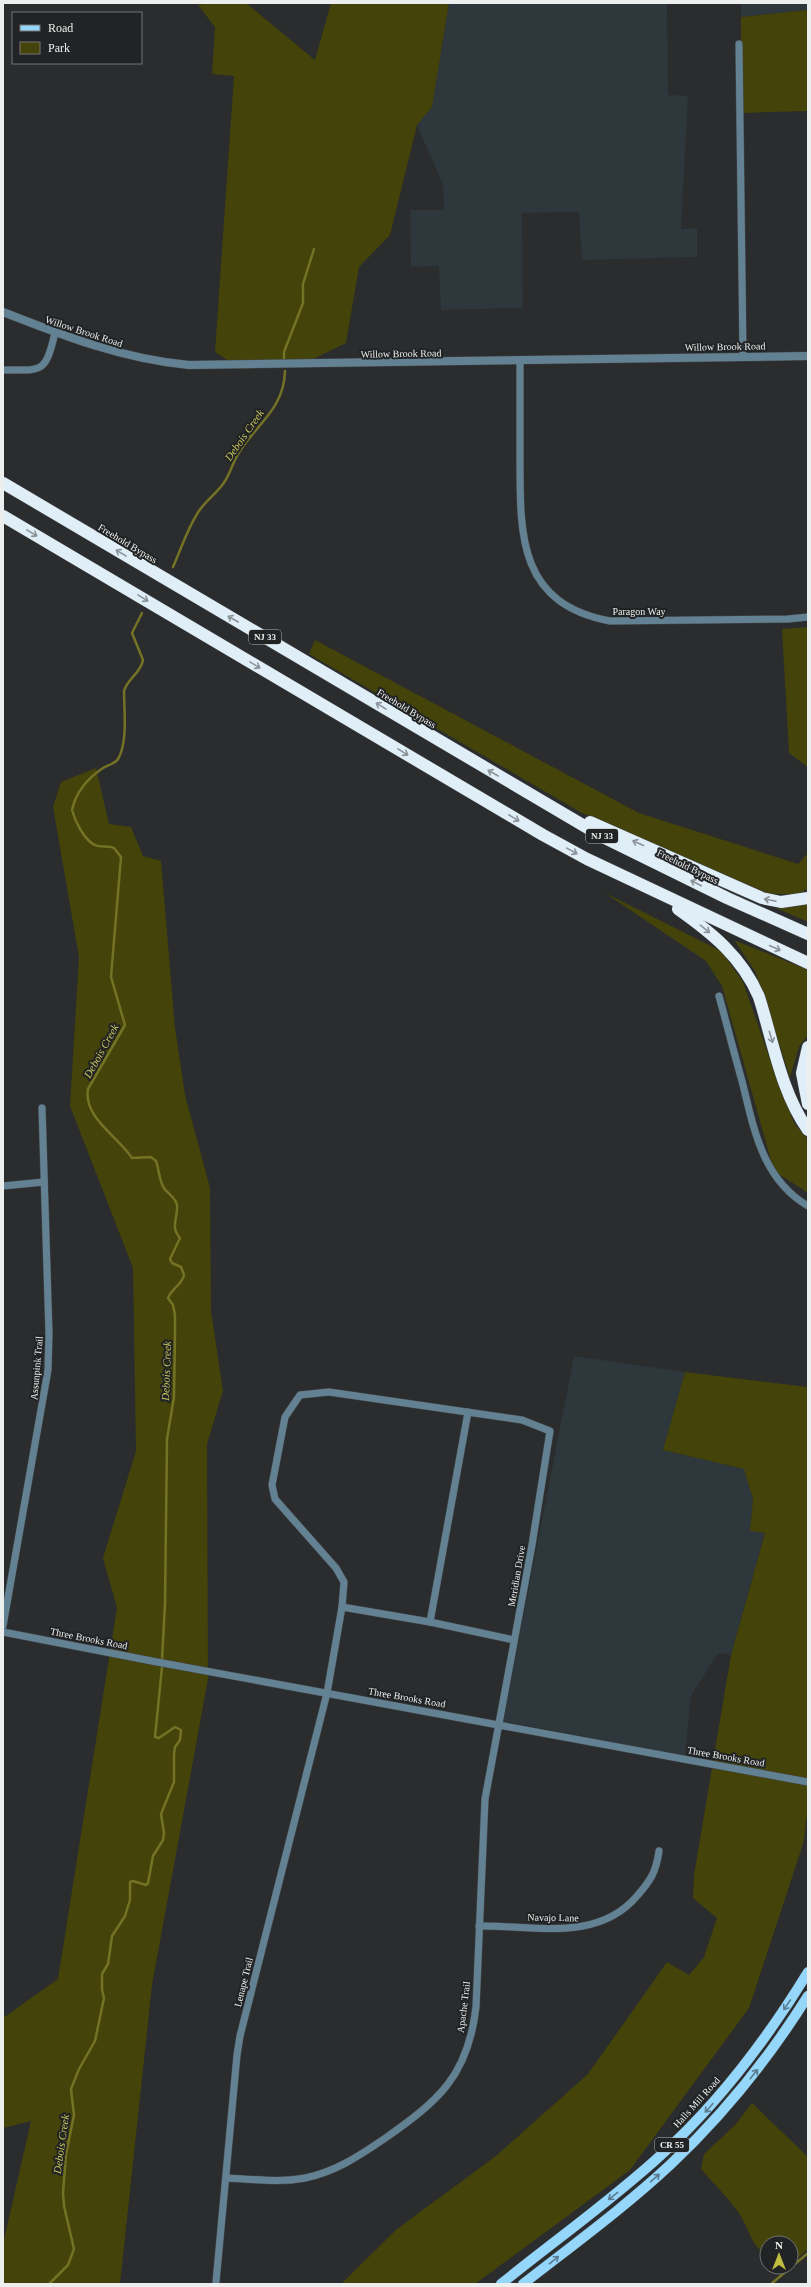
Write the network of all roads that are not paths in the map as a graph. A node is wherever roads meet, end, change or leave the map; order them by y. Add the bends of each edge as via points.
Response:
1 (739, 44) dead end
2 (3, 312) edge
3 (56, 333) junction
4 (743, 356) junction
5 (808, 356) edge
6 (520, 360) junction
7 (3, 370) edge
8 (3, 483) edge
9 (3, 516) edge
10 (808, 616) edge
11 (526, 793) junction
12 (651, 890) junction
13 (808, 898) edge
14 (808, 934) edge
15 (808, 963) edge
16 (720, 996) dead end
17 (808, 1047) edge
18 (808, 1104) edge
19 (42, 1108) dead end
20 (808, 1130) edge
21 (44, 1182) junction
22 (3, 1186) edge
23 (808, 1206) edge
24 (468, 1412) junction
25 (550, 1431) joint
26 (342, 1606) junction
27 (430, 1622) junction
28 (3, 1626) edge
29 (3, 1632) edge
30 (514, 1640) junction
31 (326, 1693) junction
32 (498, 1724) junction
33 (808, 1782) edge
34 (659, 1851) dead end
35 (479, 1926) junction
36 (808, 1972) edge
37 (808, 1996) edge
38 (226, 2178) junction
39 (216, 2282) dead end
40 (501, 2284) edge
41 (523, 2284) edge

1 - 4 street
2 - 3 street, Willow Brook Road
3 - 6 street, Willow Brook Road via 129,356 189,365
3 - 7 street via 50,356 44,366 36,369
4 - 5 street, Willow Brook Road
4 - 6 street, Willow Brook Road
6 - 10 street, Paragon Way via 520,504 523,541 533,569 557,598 582,614 610,621 788,619
11 -> 8 highway, Freehold Bypass / NJ 33
9 -> 12 highway, NJ 33 via 544,836 587,860
13 -> 11 highway via 781,902 762,898
14 -> 11 highway, Freehold Bypass / NJ 33 via 679,875 603,837
12 -> 15 highway, NJ 33
12 -> 20 highway via 728,948 744,968 759,997 788,1092
16 - 23 street via 760,1148 768,1166 779,1181
17 - 18 highway via 802,1073
19 - 21 street, Assunpink Trail
21 - 22 street
21 - 28 street, Assunpink Trail via 48,1370
24 - 25 street, Lenape Trail via 522,1420
24 - 26 street, Lenape Trail via 329,1392 300,1395 285,1417 272,1485 275,1500 336,1568 344,1582
24 - 27 street
25 - 30 street, Meridian Drive
26 - 27 street
26 - 31 street, Lenape Trail
27 - 30 street
29 - 31 street, Three Brooks Road
30 - 32 street, Meridian Drive
31 - 32 street, Three Brooks Road
31 - 38 street, Lenape Trail via 240,2036
32 - 33 street, Three Brooks Road
32 - 35 street, Apache Trail via 484,1806
34 - 35 street, Navajo Lane via 650,1882 627,1907 605,1921 573,1928
35 - 38 street, Apache Trail via 476,2007 471,2034 457,2072 434,2101 366,2152 327,2172 283,2181
36 -> 40 main road, Halls Mill Road / CR 55 via 770,2031 737,2074 681,2136 628,2184
41 -> 37 main road, CR 55 via 637,2194 691,2144 758,2069
38 - 39 street, Lenape Trail

